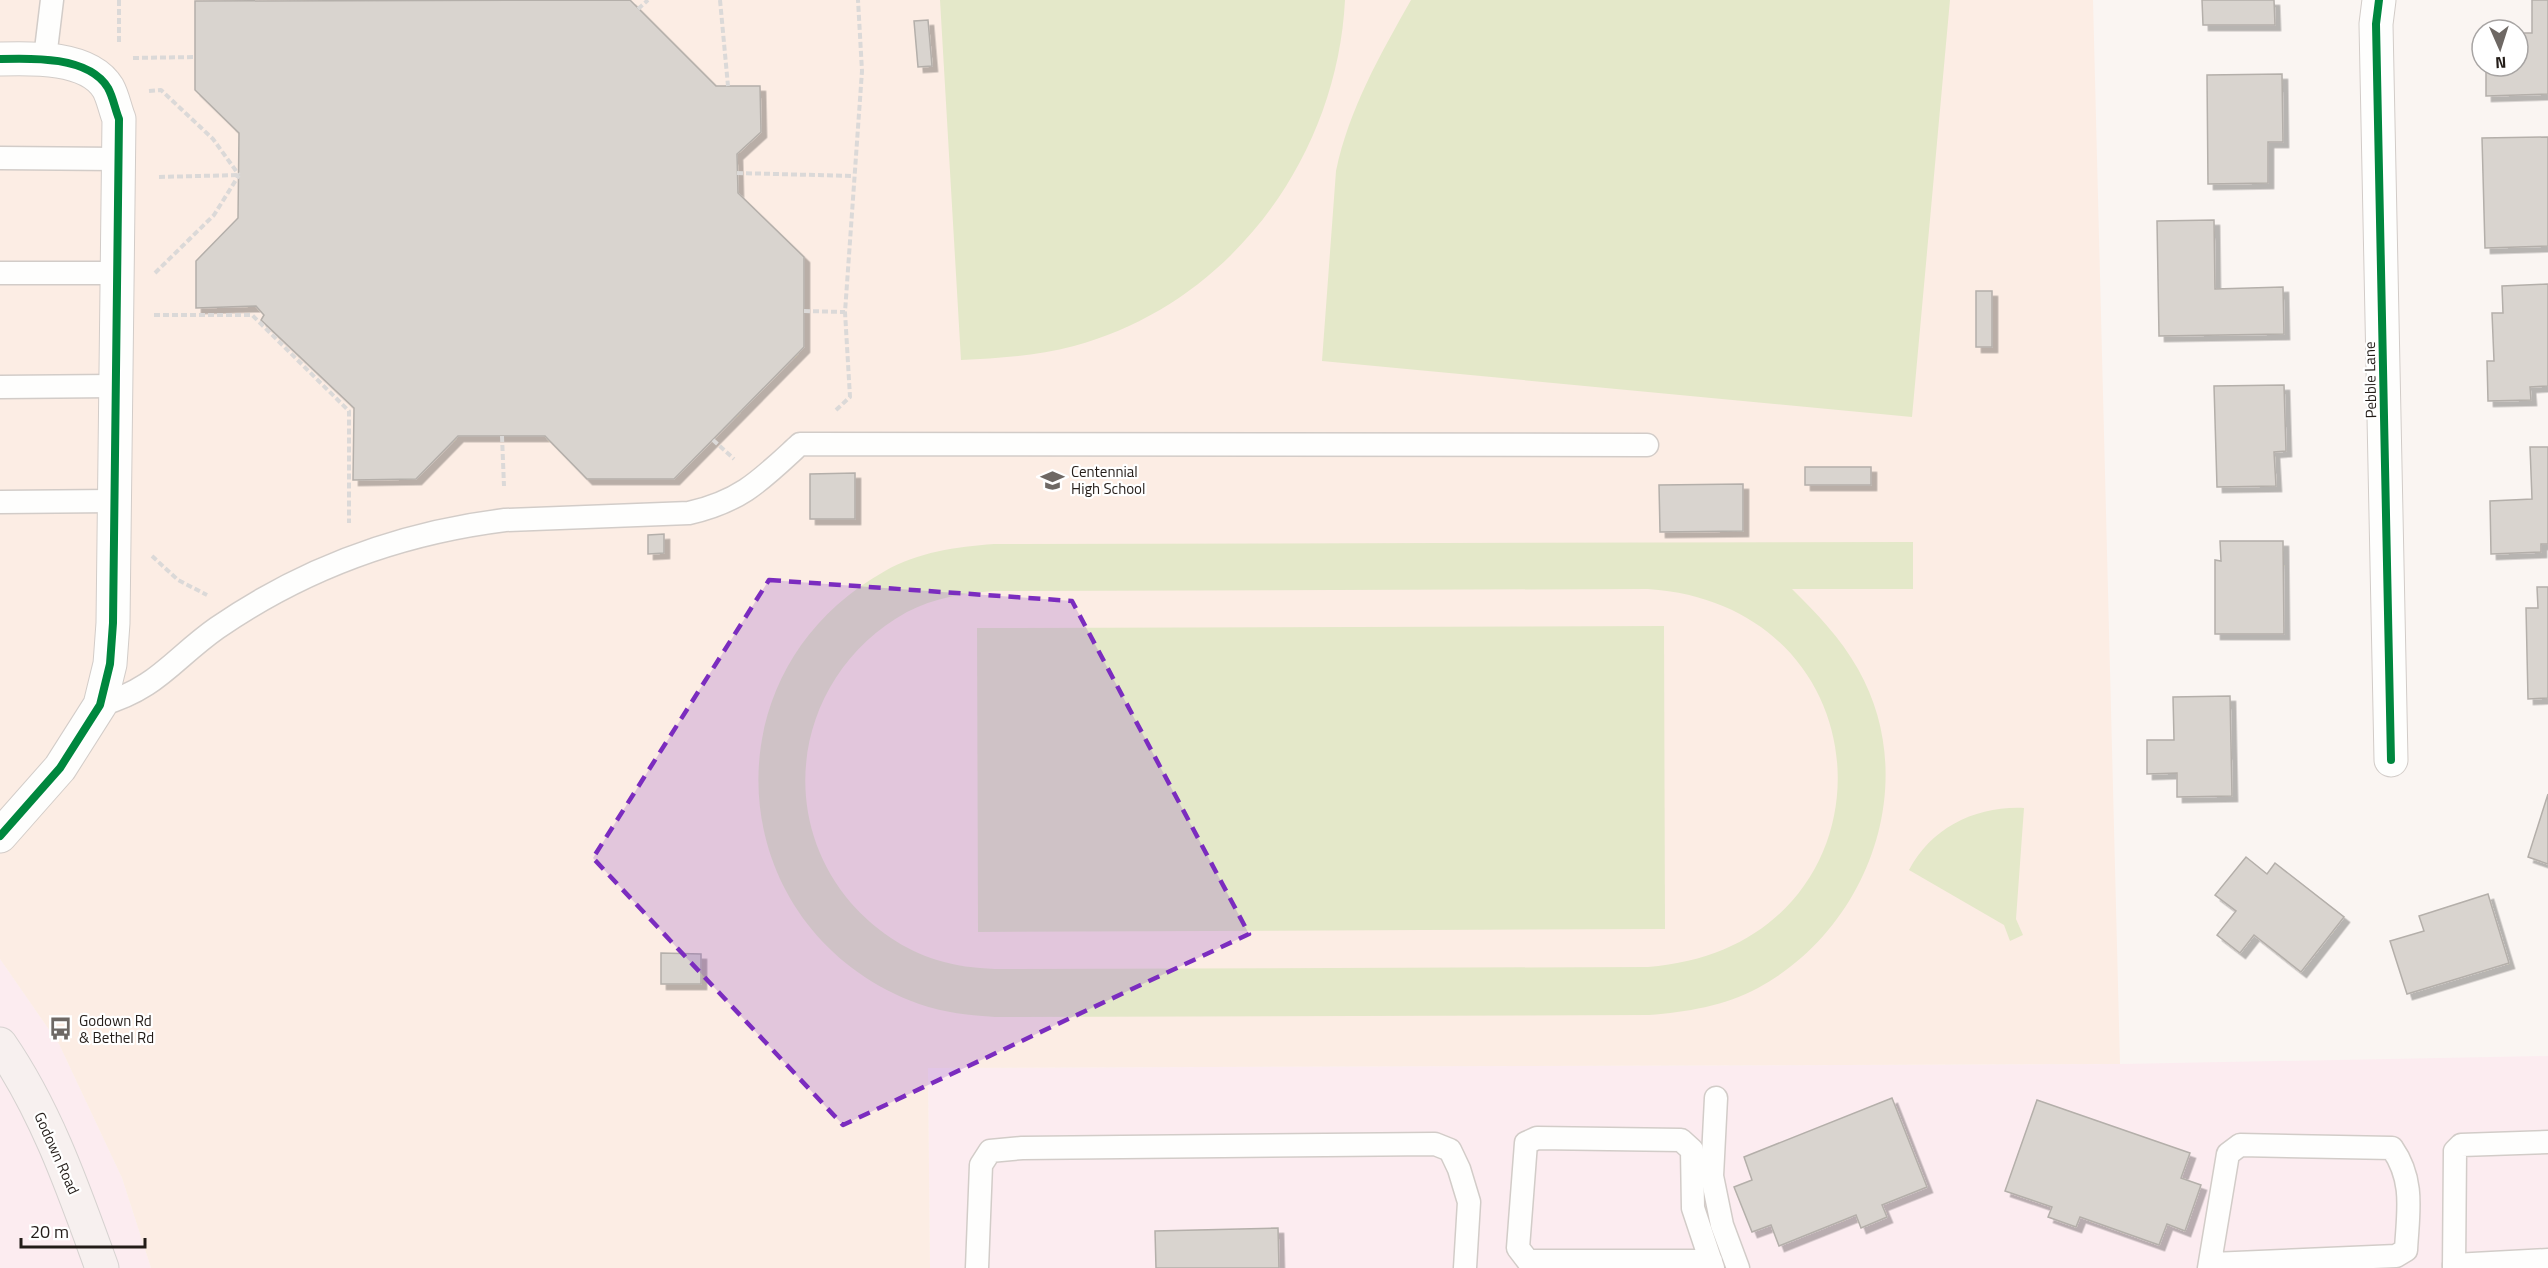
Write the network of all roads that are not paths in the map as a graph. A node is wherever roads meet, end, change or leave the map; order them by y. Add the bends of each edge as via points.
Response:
1 (52, 0) edge
2 (2379, 0) edge
3 (45, 58) junction
4 (0, 59) edge
5 (0, 158) edge
6 (118, 159) junction
7 (0, 273) edge
8 (117, 273) junction
9 (116, 386) junction
10 (0, 387) edge
11 (1647, 445) dead end
12 (114, 501) junction
13 (0, 502) edge
14 (100, 705) junction
15 (2391, 760) dead end
16 (0, 836) edge
17 (0, 1044) edge
18 (1716, 1098) dead end
19 (2548, 1142) edge
20 (2548, 1260) edge
21 (1712, 1264) edge
22 (2211, 1266) edge
23 (2454, 1267) edge
24 (102, 1268) edge
25 (977, 1268) edge
26 (1465, 1268) edge
27 (1738, 1268) edge

1 - 3 lane
2 - 15 street, Pebble Lane via 2376,24
3 - 4 street
3 - 6 street via 77,66 107,87 118,119
5 - 6 lane
6 - 8 street
7 - 8 lane
8 - 9 street
9 - 10 lane
9 - 12 street
11 - 14 lane via 800,444 759,482 715,507 650,516 505,520 433,532 350,557 255,603 215,630 149,685
12 - 13 lane
12 - 14 street via 113,623 110,664
14 - 16 street via 60,768
17 - 24 main road, Godown Road via 25,1080 74,1189
18 - 27 lane via 1712,1176 1722,1225
19 - 23 lane via 2461,1145 2455,1151
20 - 23 lane
21 - 21 lane via 1692,1208 1692,1150 1681,1140 1537,1138 1526,1143 1518,1248 1528,1261
22 - 22 lane via 2228,1154 2240,1145 2392,1148 2400,1160 2409,1181 2406,1250 2396,1256
25 - 26 lane via 981,1165 990,1151 1435,1144 1450,1150 1469,1202

